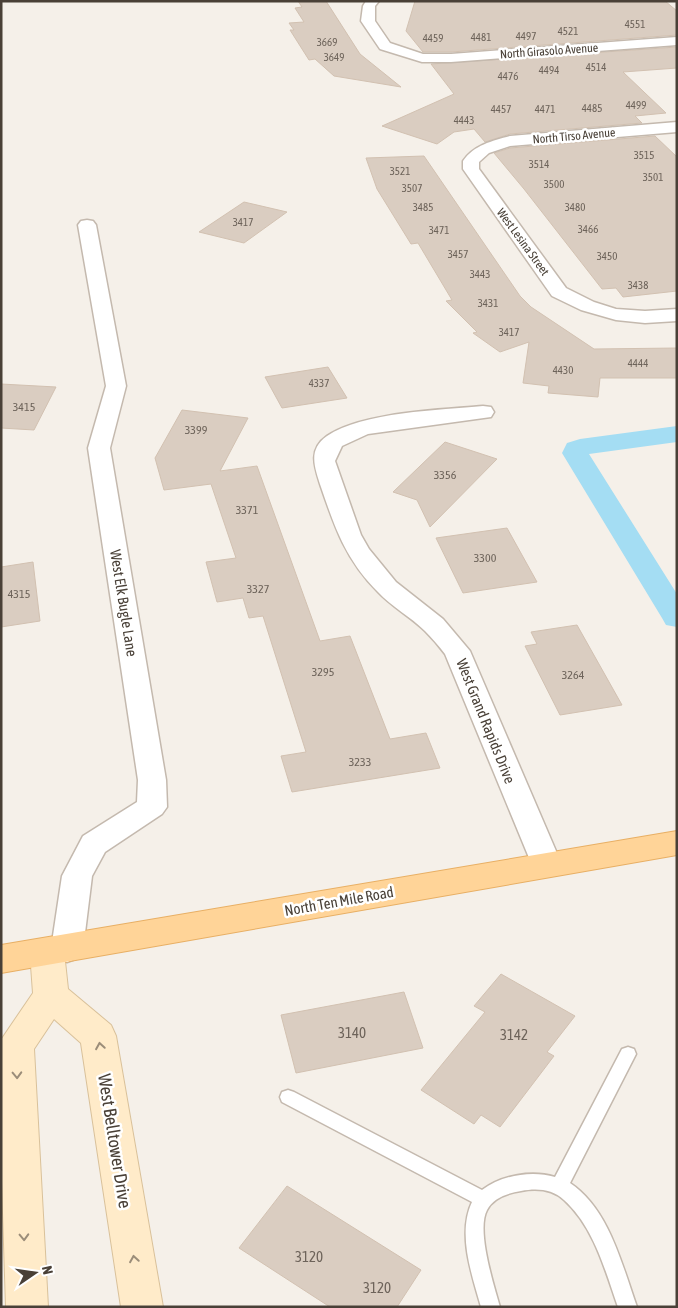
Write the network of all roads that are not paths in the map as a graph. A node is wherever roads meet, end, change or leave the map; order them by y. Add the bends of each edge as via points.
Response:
1 (373, 1) edge
2 (677, 41) edge
3 (677, 127) edge
4 (475, 155) joint
5 (87, 225) dead end
6 (677, 315) edge
7 (483, 412) dead end
8 (677, 843) edge
9 (547, 865) junction
10 (57, 951) junction
11 (1, 960) edge
12 (51, 995) junction
13 (628, 1054) dead end
14 (288, 1097) dead end
15 (558, 1188) junction
16 (485, 1200) junction
17 (27, 1307) edge
18 (142, 1307) edge
19 (491, 1307) edge
20 (628, 1307) edge

1 - 2 street, North Girasolo Avenue via 369,6 368,21 385,46 422,58
3 - 4 street, North Tirso Avenue via 510,141
4 - 6 street, West Lesina Street via 470,161 471,169 559,292 598,312 622,317 648,319
5 - 10 street, West Elk Bugle Lane via 116,386 99,448 152,780 152,807 94,844 77,876
7 - 9 street, West Grand Rapids Drive via 370,426 349,432 334,441 324,461 358,552 387,587 434,625 457,651
8 - 9 main road, North Ten Mile Road
9 - 10 main road, North Ten Mile Road
10 - 11 main road, North Ten Mile Road
10 - 12 street
12 -> 17 street via 16,1046
18 -> 12 street, West Belltower Drive via 98,1036
13 - 15 lane
14 - 16 lane
15 - 16 lane via 547,1181 523,1182 499,1187
15 - 20 lane via 571,1195 594,1225
16 - 19 lane via 478,1206 475,1234 481,1274

